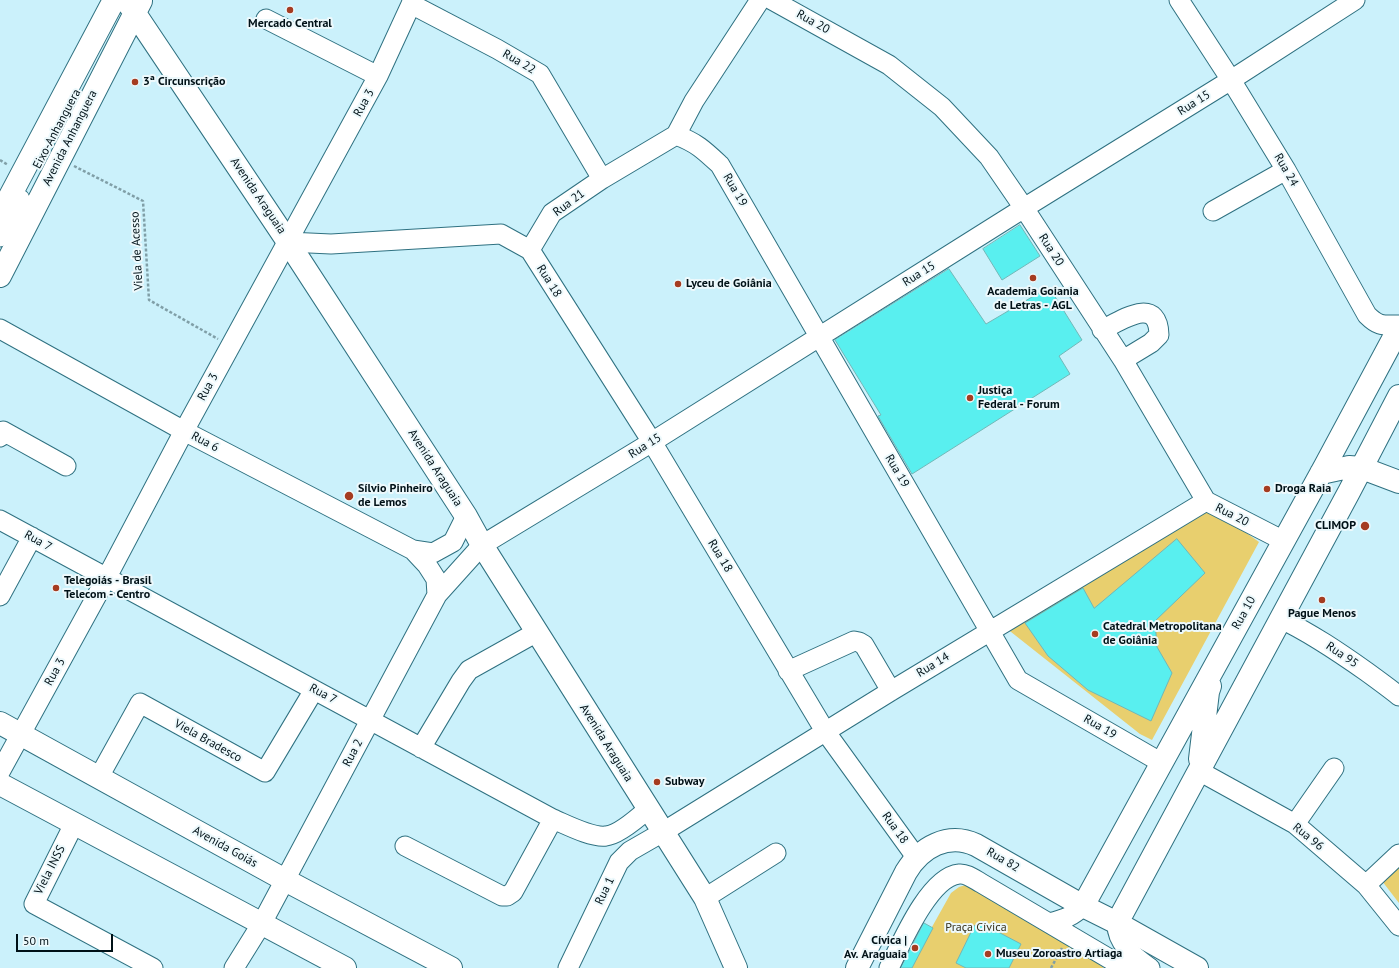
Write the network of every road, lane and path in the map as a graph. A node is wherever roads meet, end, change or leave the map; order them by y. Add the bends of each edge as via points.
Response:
1 (114, 0) edge
2 (760, 0) edge
3 (772, 0) edge
4 (1178, 0) edge
5 (1356, 0) edge
6 (412, 2) edge
7 (132, 3) edge
8 (266, 19) dead end
9 (378, 76) junction
10 (1231, 80) junction
11 (676, 135) junction
12 (60, 159) junction
13 (1286, 170) junction
14 (602, 179) junction
15 (1024, 208) junction
16 (1213, 211) dead end
17 (0, 215) edge
18 (0, 237) edge
19 (288, 242) junction
20 (530, 250) junction
21 (0, 276) edge
22 (1399, 327) edge
23 (0, 329) edge
24 (1102, 330) junction
25 (820, 336) junction
26 (231, 346) junction
27 (1123, 360) junction
28 (1399, 396) edge
29 (184, 431) junction
30 (0, 437) edge
31 (652, 442) junction
32 (66, 466) dead end
33 (1362, 468) junction
34 (1321, 473) junction
35 (1399, 482) edge
36 (1206, 501) junction
37 (466, 516) junction
38 (0, 520) edge
39 (32, 537) junction
40 (1284, 541) junction
41 (482, 545) junction
42 (413, 550) junction
43 (107, 577) junction
44 (437, 595) junction
45 (0, 596) edge
46 (1281, 619) junction
47 (989, 631) junction
48 (537, 632) junction
49 (1218, 662) junction
50 (788, 670) junction
51 (314, 690) junction
52 (890, 691) junction
53 (1399, 696) edge
54 (370, 720) junction
55 (0, 722) edge
56 (825, 732) junction
57 (21, 733) junction
58 (421, 748) junction
59 (1162, 763) junction
60 (1334, 768) dead end
61 (1199, 771) junction
62 (0, 772) edge
63 (99, 777) junction
64 (0, 784) edge
65 (648, 810) junction
66 (553, 819) junction
67 (74, 824) junction
68 (1294, 824) junction
69 (663, 832) junction
70 (607, 836) junction
71 (405, 846) dead end
72 (776, 853) dead end
73 (1399, 854) edge
74 (916, 857) junction
75 (619, 862) junction
76 (285, 880) junction
77 (1366, 885) junction
78 (705, 898) junction
79 (1084, 906) junction
80 (262, 923) junction
81 (1049, 923) junction
82 (1117, 923) junction
83 (1399, 926) edge
84 (1128, 961) edge
85 (153, 968) edge
86 (234, 968) edge
87 (345, 968) edge
88 (451, 968) edge
89 (568, 968) edge
90 (736, 968) edge
91 (857, 968) edge
92 (889, 968) edge
93 (1150, 968) edge
94 (1197, 968) edge

1 - 17 main road, Avenida Anhanguera
2 - 11 street via 694,101
3 - 15 street, Rua 20 via 889,65 942,107 989,157
4 - 10 street, Rua 24
5 - 10 street, Rua 15
6 - 9 street, Rua 3
6 - 14 street, Rua 22 via 540,74
7 - 12 main road, Avenida Anhanguera
7 - 18 street, Eixo-Anhanguera
7 - 19 main road, Avenida Araguaia
8 - 9 street
9 - 19 street, Rua 3
10 - 13 street, Rua 24
10 - 15 street, Rua 15
11 - 14 street, Rua 21
11 - 25 street, Rua 19 via 691,140 720,165
12 - 21 main road, Avenida Anhanguera
12 - 26 path, Viela de Acesso via 143,201 149,300
13 - 16 street
13 - 22 street, Rua 24 via 1367,315 1381,326
14 - 20 street, Rua 21 via 552,213
15 - 24 street, Rua 20
15 - 25 street, Rua 15
19 - 20 street via 331,244 501,234
19 - 26 street, Rua 3
19 - 37 main road, Avenida Araguaia
20 - 31 street, Rua 18
22 - 34 main road, Rua 10
23 - 29 street, Rua 6
24 - 27 street, Rua 20
24 - 27 street via 1134,314 1144,312 1159,324 1159,335
25 - 31 street, Rua 15
25 - 47 street, Rua 19
26 - 29 street, Rua 3
27 - 36 street, Rua 20
28 - 33 main road
29 - 42 street, Rua 6
29 - 43 street, Rua 3
30 - 32 street via 3,431
31 - 41 street, Rua 15
31 - 50 street, Rua 18
33 - 34 main road via 1349,467
33 - 35 main road
33 - 46 main road
34 - 40 main road, Rua 10
36 - 40 street, Rua 20
36 - 47 street, Rua 14
37 - 41 main road, Avenida Araguaia
37 - 42 street, Rua 6 via 453,542 433,553
38 - 39 street, Rua 7
39 - 43 street, Rua 7
39 - 45 street
40 - 49 main road, Rua 10
41 - 44 street, Rua 2
41 - 48 main road, Avenida Araguaia
42 - 44 street, Rua 6 via 436,579
43 - 51 street, Rua 7
43 - 57 street, Rua 3
44 - 54 street, Rua 2
46 - 53 street, Rua 95 via 1325,644
46 - 61 main road
47 - 52 street, Rua 14
47 - 59 street, Rua 19 via 1018,680
48 - 58 street via 469,670
48 - 65 main road, Avenida Araguaia
49 - 59 main road, Rua 10
49 - 61 main road via 1208,692
50 - 52 street via 854,641 859,642 864,645
50 - 56 street, Rua 18
51 - 54 street, Rua 7
51 - 63 street, Viela Bradesco via 265,772 140,704
52 - 56 street, Rua 14
54 - 58 street, Rua 7
54 - 76 street, Rua 2
55 - 57 main road, Avenida Goiás
56 - 69 street, Rua 14
56 - 74 street, Rua 18
57 - 62 street, Rua 3
57 - 63 main road, Avenida Goiás
58 - 66 street, Rua 7
59 - 79 main road, Rua 10
60 - 68 street
61 - 68 street, Rua 96
61 - 82 main road
63 - 76 main road, Avenida Goiás
64 - 67 main road
65 - 69 main road, Avenida Araguaia
65 - 70 street via 626,827
66 - 70 street, Rua 7 via 589,834
66 - 71 street via 514,892 506,896
67 - 80 main road
67 - 85 street, Viela INSS via 34,904
68 - 77 street, Rua 96
69 - 75 street, Rua 1 via 630,851
69 - 78 main road, Avenida Araguaia
70 - 75 street
72 - 78 street
73 - 77 street
74 - 79 main road, Rua 82 via 943,842 970,842
74 - 91 main road, Rua 82
75 - 89 street, Rua 1
76 - 80 street, Rua 2
76 - 88 main road via 298,897 401,951 421,952
77 - 83 street, Rua 96
78 - 90 main road, Avenida Araguaia
79 - 81 street, Rua 10 via 1067,919
79 - 82 main road, Rua 82
80 - 86 street, Rua 2
80 - 87 main road
81 - 84 street
81 - 92 street via 981,883 964,874 958,874 949,877 920,907
82 - 84 street
82 - 94 main road, Rua 82
84 - 93 street

